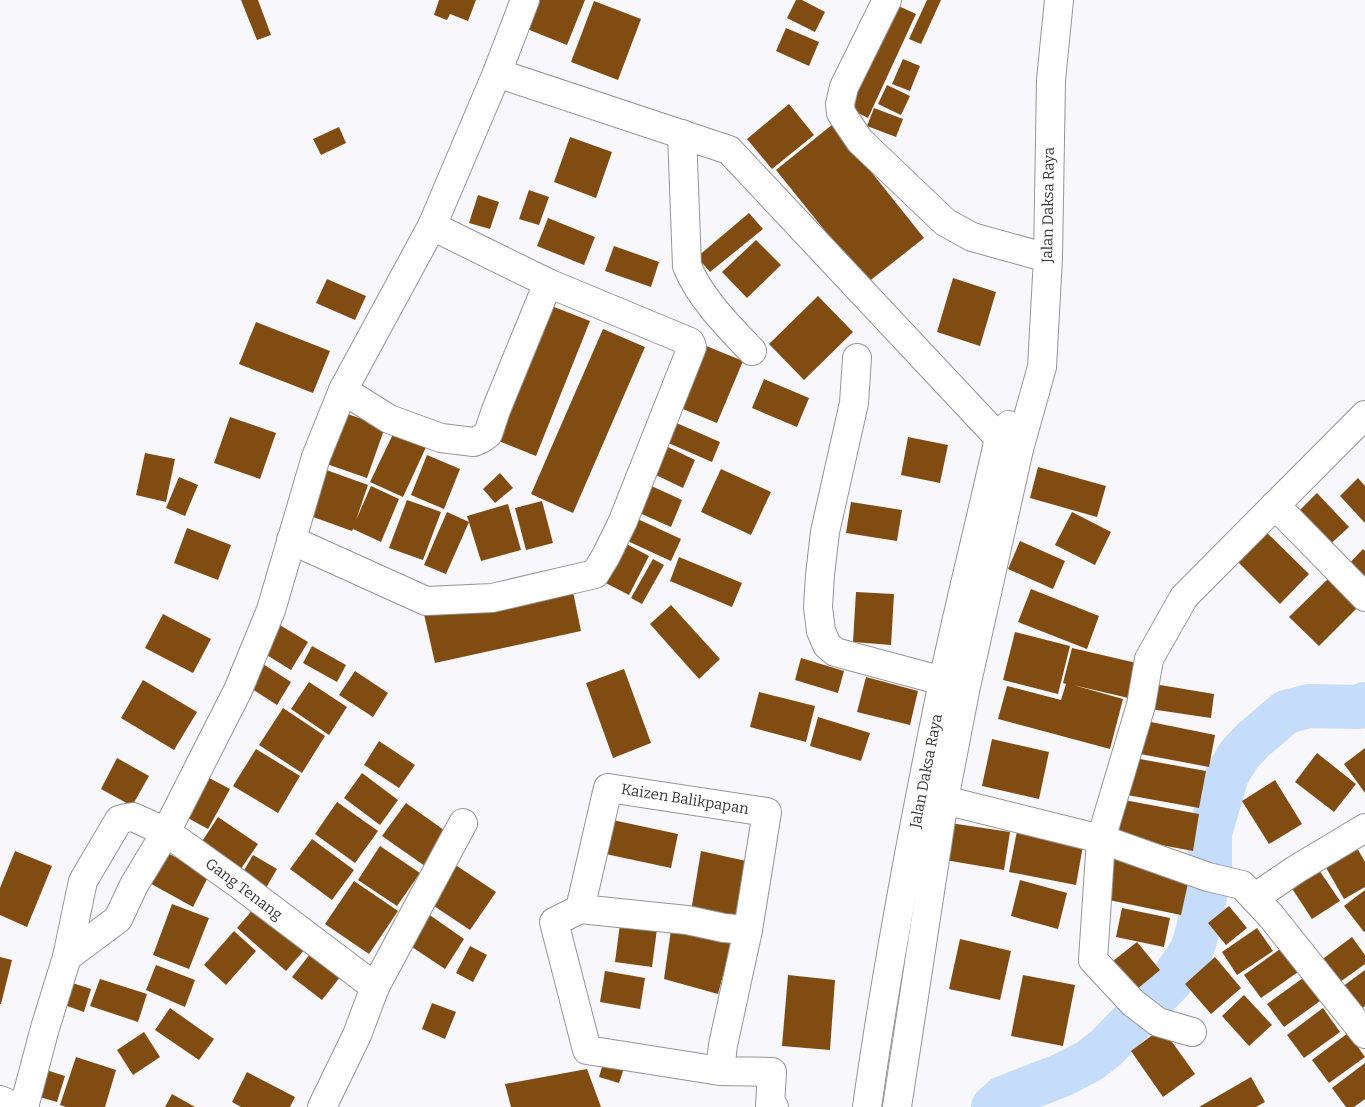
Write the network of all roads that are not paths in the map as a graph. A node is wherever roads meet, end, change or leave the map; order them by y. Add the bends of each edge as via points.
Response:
1 (525, 0) edge
2 (886, 0) edge
3 (1059, 0) edge
4 (497, 74) junction
5 (682, 134) junction
6 (432, 226) junction
7 (1048, 258) junction
8 (548, 283) junction
9 (752, 351) dead end
10 (857, 358) dead end
11 (343, 390) junction
12 (1365, 415) edge
13 (1009, 444) junction
14 (1275, 505) junction
15 (291, 540) junction
16 (1365, 597) edge
17 (944, 682) junction
18 (944, 800) junction
19 (463, 823) dead end
20 (1365, 828) edge
21 (166, 832) junction
22 (1101, 839) junction
23 (1248, 892) junction
24 (580, 909) junction
25 (748, 930) junction
26 (67, 957) junction
27 (375, 987) junction
28 (1192, 1032) dead end
29 (1365, 1034) edge
30 (720, 1071) junction
31 (0, 1100) edge
32 (17, 1107) edge
33 (24, 1107) edge
34 (322, 1107) edge
35 (774, 1107) edge
36 (867, 1107) edge
37 (897, 1107) edge

1 - 4 street
2 - 7 street via 844,87 841,112 860,141 945,222 972,237
3 - 7 street, Jalan Daksa Raya via 1051,80
4 - 5 street
4 - 6 street
5 - 9 street via 687,266 694,283
5 - 13 street via 729,150
6 - 8 street
6 - 11 street
7 - 13 street, Jalan Daksa Raya via 1042,367 1030,409 1009,425
8 - 11 street via 488,434 481,439 474,442 441,438 389,419
8 - 15 street via 689,340 692,348 622,521 595,574 492,598 426,601
10 - 17 street via 854,403 822,551 818,607 821,631 827,645 835,652
11 - 15 street via 316,457
12 - 14 street
13 - 17 street, Jalan Daksa Raya
13 - 18 street, Jalan Daksa Raya
14 - 16 street
14 - 22 street via 1184,597 1149,659 1141,705
15 - 21 street via 271,610 238,690
17 - 36 street, Jalan Daksa Raya via 896,930
18 - 22 street
18 - 37 street, Jalan Daksa Raya
19 - 27 street
20 - 23 street via 1295,870
21 - 26 street via 118,919
21 - 26 street, Gang Tenang via 133,818 119,820 83,881
21 - 27 street, Gang Tenang
22 - 23 street
22 - 28 street via 1093,960 1132,1003 1158,1022
23 - 29 street
24 - 25 street
24 - 25 street, Kaizen Balikpapan via 608,788 767,812
24 - 30 street via 554,922 587,1050
25 - 30 street, Kaizen Balikpapan
26 - 33 street
27 - 34 street via 358,1035
30 - 35 street via 772,1072 770,1106
31 - 32 street

